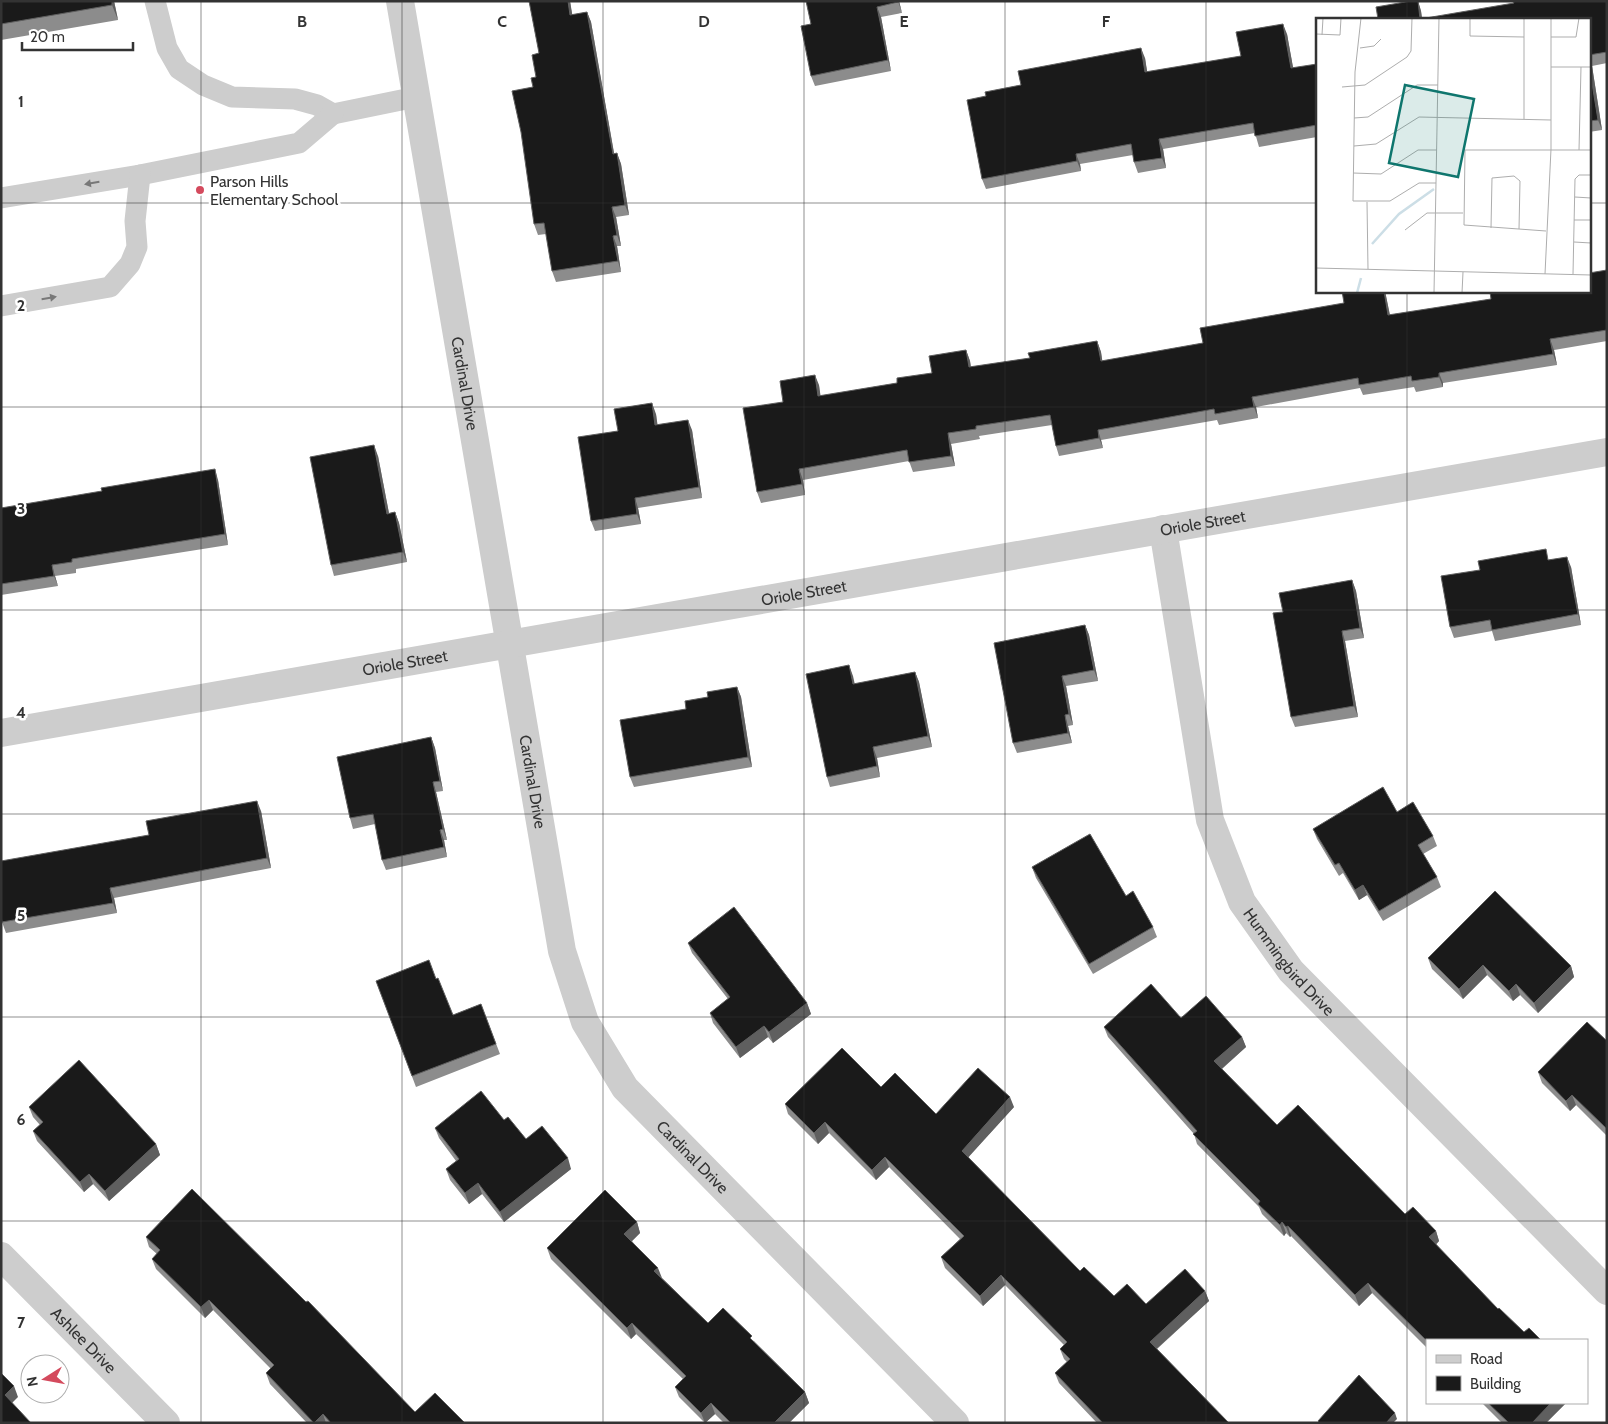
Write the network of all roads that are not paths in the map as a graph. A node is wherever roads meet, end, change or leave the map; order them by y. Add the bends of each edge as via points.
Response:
1 (155, 1) edge
2 (400, 1) edge
3 (416, 96) junction
4 (332, 114) junction
5 (140, 175) junction
6 (1, 198) edge
7 (1, 306) edge
8 (1607, 452) edge
9 (1163, 530) junction
10 (509, 643) junction
11 (1, 733) edge
12 (1, 1256) edge
13 (1607, 1291) edge
14 (166, 1423) edge
15 (954, 1423) edge

1 - 4 lane via 166,48 179,69 203,85 232,96 294,99 317,105
2 - 3 street, Cardinal Drive
3 - 4 lane
3 - 10 street, Cardinal Drive
4 - 5 lane via 299,143
5 -> 6 lane
7 -> 5 lane via 110,287 130,264 137,247
8 - 9 street, Oriole Street
9 - 10 street, Oriole Street
9 - 13 street, Hummingbird Drive via 1210,820 1242,902 1291,970
10 - 11 street, Oriole Street
10 - 15 street, Cardinal Drive via 562,951 585,1022 625,1088
12 - 14 street, Ashlee Drive

